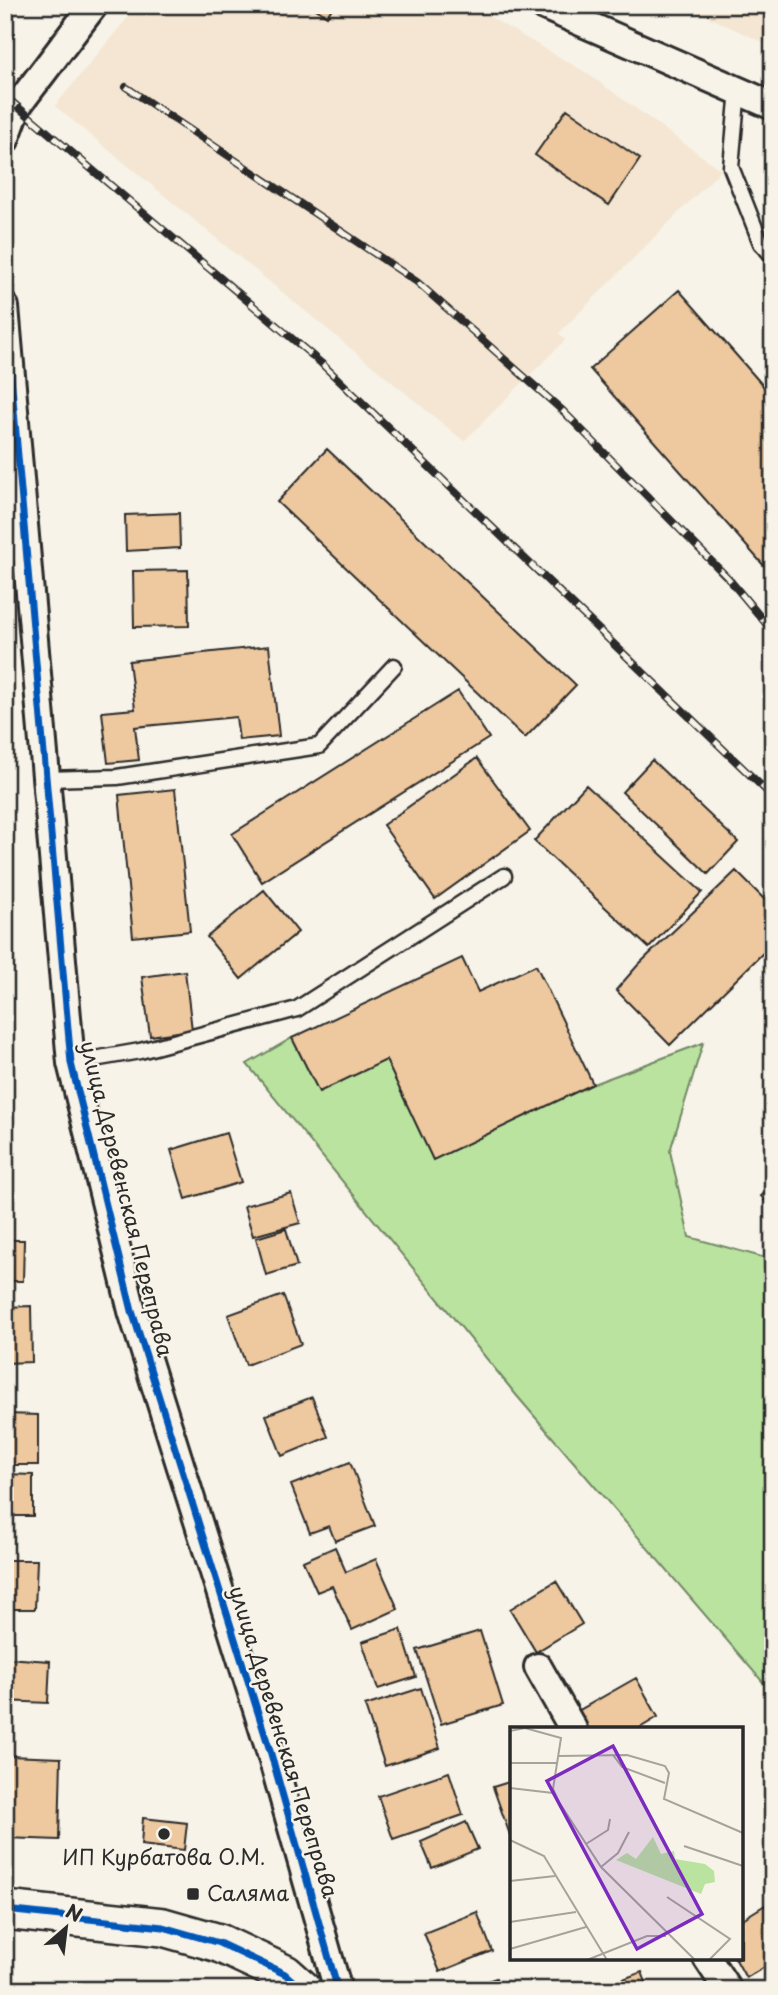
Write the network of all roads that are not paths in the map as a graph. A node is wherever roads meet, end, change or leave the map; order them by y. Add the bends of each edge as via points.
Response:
1 (94, 5) edge
2 (542, 5) edge
3 (738, 89) junction
4 (773, 106) edge
5 (5, 140) edge
6 (773, 256) edge
7 (5, 307) edge
8 (394, 666) dead end
9 (47, 779) junction
10 (504, 877) dead end
11 (71, 1063) junction
12 (538, 1667) dead end
13 (572, 1727) edge
14 (5, 1910) edge
15 (708, 1960) edge
16 (303, 1990) edge
17 (338, 1990) edge
18 (728, 1990) edge

1 - 5 street via 18,104
2 - 3 street
3 - 4 street
3 - 6 lane via 731,167 761,243
7 - 9 street, улица Деревенская Переправа
8 - 9 lane via 319,746 117,777
9 - 11 street, улица Деревенская Переправа
10 - 11 lane via 297,1009 140,1051
11 - 17 street, улица Деревенская Переправа via 132,1311 271,1754
12 - 13 street
14 - 16 street via 163,1927 219,1943 285,1974
15 - 18 street

